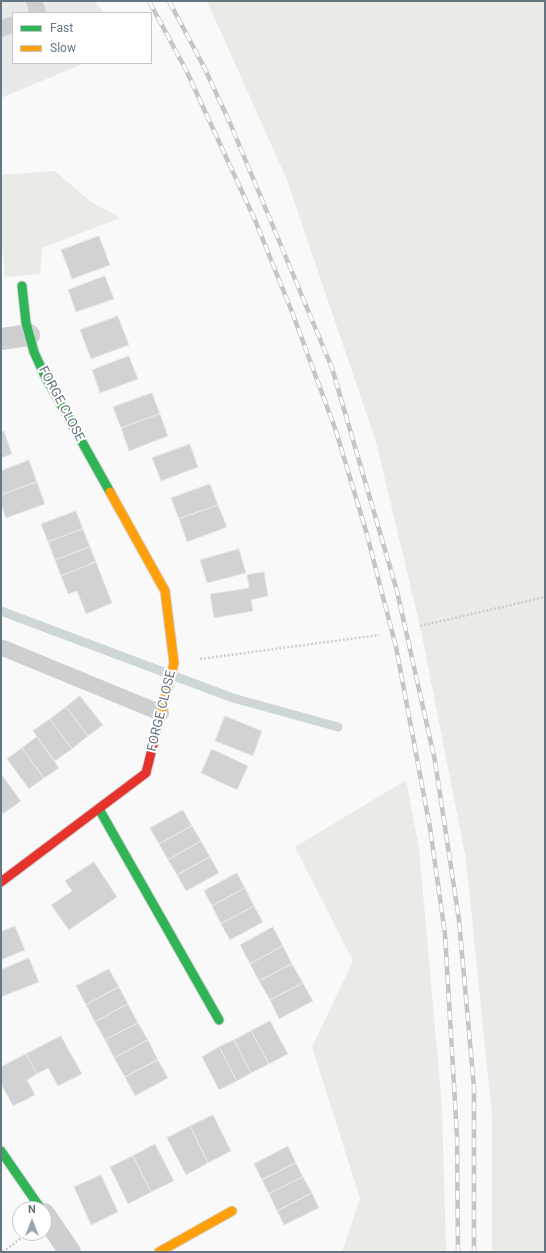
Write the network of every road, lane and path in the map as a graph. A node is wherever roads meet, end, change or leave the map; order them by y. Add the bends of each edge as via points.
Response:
1 (34, 1) edge
2 (38, 12) edge
3 (12, 24) edge
4 (1, 29) edge
5 (22, 286) dead end
6 (28, 335) junction
7 (1, 339) edge
8 (545, 597) edge
9 (420, 626) dead end
10 (380, 635) dead end
11 (1, 649) edge
12 (174, 663) junction
13 (161, 713) junction
14 (99, 808) junction
15 (1, 882) edge
16 (219, 1020) dead end
17 (1, 1151) edge
18 (35, 1201) edge
19 (232, 1212) dead end
20 (52, 1226) edge
21 (17, 1241) edge
22 (3, 1252) edge
23 (70, 1252) edge
24 (159, 1252) edge

1 - 2 lane
3 - 4 lane
5 - 6 street, FORGE CLOSE
6 - 7 street
6 - 12 street, FORGE CLOSE via 44,374 165,591
8 - 9 path
10 - 12 path
11 - 13 lane
12 - 13 street, FORGE CLOSE
13 - 14 street, FORGE CLOSE via 146,773
14 - 15 street, FORGE CLOSE
14 - 16 street
17 - 18 street
19 - 24 street
20 - 23 street
21 - 22 path

